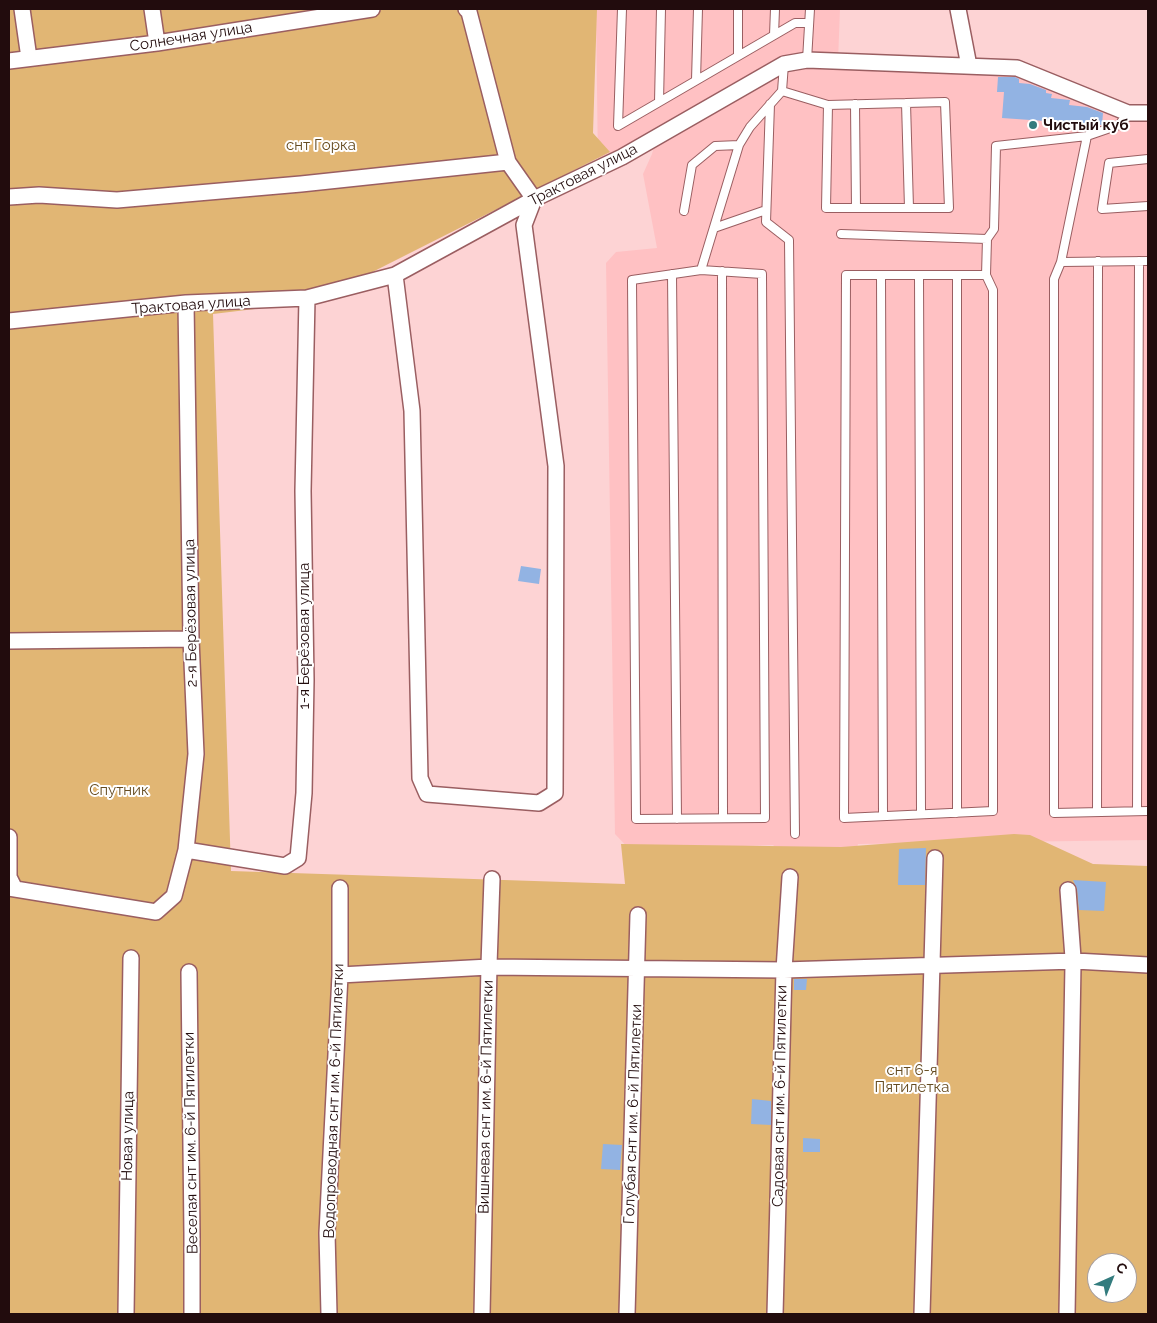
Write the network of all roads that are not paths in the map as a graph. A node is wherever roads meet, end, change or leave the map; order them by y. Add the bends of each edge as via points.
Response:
1 (22, 9) edge
2 (152, 9) edge
3 (372, 9) edge
4 (466, 9) edge
5 (622, 9) edge
6 (661, 9) edge
7 (698, 9) edge
8 (738, 9) edge
9 (775, 9) edge
10 (810, 9) edge
11 (958, 9) edge
12 (809, 22) junction
13 (774, 35) junction
14 (156, 43) junction
15 (738, 56) junction
16 (29, 58) junction
17 (807, 60) junction
18 (9, 61) edge
19 (784, 64) junction
20 (969, 66) junction
21 (696, 80) junction
22 (782, 91) junction
23 (659, 102) junction
24 (906, 103) junction
25 (770, 104) junction
26 (855, 104) junction
27 (828, 105) junction
28 (1128, 113) junction
29 (1148, 113) edge
30 (1087, 136) junction
31 (740, 145) junction
32 (1148, 159) edge
33 (508, 162) junction
34 (9, 197) edge
35 (534, 199) junction
36 (1148, 206) edge
37 (856, 208) junction
38 (909, 208) junction
39 (766, 210) junction
40 (684, 211) dead end
41 (714, 228) junction
42 (840, 234) dead end
43 (987, 239) junction
44 (1139, 261) junction
45 (1148, 261) edge
46 (1061, 262) junction
47 (1098, 262) junction
48 (701, 270) junction
49 (722, 271) junction
50 (672, 274) junction
51 (395, 275) junction
52 (881, 275) junction
53 (919, 275) junction
54 (957, 275) junction
55 (986, 275) junction
56 (307, 298) junction
57 (186, 303) junction
58 (9, 321) edge
59 (191, 639) junction
60 (9, 641) edge
61 (1137, 811) junction
62 (1148, 811) edge
63 (1097, 812) junction
64 (957, 813) junction
65 (921, 814) junction
66 (883, 816) junction
67 (723, 818) junction
68 (677, 819) junction
69 (795, 834) dead end
70 (9, 837) edge
71 (186, 850) junction
72 (935, 858) dead end
73 (790, 877) dead end
74 (492, 879) dead end
75 (340, 888) dead end
76 (12, 889) edge
77 (1068, 890) dead end
78 (638, 915) dead end
79 (131, 958) dead end
80 (1074, 961) junction
81 (1148, 965) edge
82 (931, 966) junction
83 (489, 967) junction
84 (638, 968) junction
85 (784, 970) junction
86 (189, 972) dead end
87 (340, 975) junction
88 (126, 1314) edge
89 (192, 1314) edge
90 (330, 1314) edge
91 (482, 1314) edge
92 (627, 1314) edge
93 (775, 1314) edge
94 (922, 1314) edge
95 (1067, 1314) edge

1 - 16 street
2 - 14 street
3 - 14 street, Солнечная улица
4 - 33 street
5 - 23 lane via 618,126
6 - 23 lane
7 - 21 lane
8 - 15 lane
9 - 13 lane
10 - 12 lane
11 - 20 street
12 - 13 lane via 795,23
12 - 17 lane
13 - 15 lane
14 - 16 street, Солнечная улица
15 - 21 lane
16 - 18 street, Солнечная улица
17 - 19 street, Трактовая улица
17 - 20 street, Трактовая улица
19 - 22 lane
19 - 35 street, Трактовая улица via 622,157
20 - 28 street, Трактовая улица via 1017,68
21 - 23 lane
22 - 25 lane
22 - 27 lane
24 - 26 lane
24 - 38 lane
24 - 38 lane via 945,102 949,208
25 - 31 lane via 750,127
25 - 39 lane
26 - 27 lane
26 - 37 lane
27 - 37 lane via 826,208
28 - 29 street, Трактовая улица
28 - 30 lane via 1119,125
30 - 43 lane via 996,146 994,229
30 - 46 lane
31 - 40 lane via 715,146 692,165
31 - 41 lane
32 - 36 lane via 1109,163 1102,209
33 - 34 street via 117,200 39,195
33 - 35 street
35 - 51 street, Трактовая улица
35 - 51 street via 524,225 556,466 555,793 539,803 427,794 420,778 412,411
37 - 38 lane
39 - 41 lane
39 - 69 lane via 766,222 789,240
41 - 48 lane
42 - 43 lane
43 - 55 lane
44 - 45 lane
44 - 47 lane
44 - 61 lane
46 - 47 lane
46 - 63 lane via 1054,279 1054,813
47 - 63 lane
48 - 49 lane
48 - 50 lane
49 - 67 lane
49 - 67 lane via 762,274 765,808 765,818
50 - 68 lane
50 - 68 lane via 632,280 636,819
51 - 56 street, Трактовая улица
52 - 53 lane
52 - 66 lane
52 - 66 lane via 846,275 844,818
53 - 54 lane
53 - 65 lane
54 - 55 lane
54 - 64 lane
55 - 64 lane via 993,290 993,811
56 - 57 street, Трактовая улица
56 - 71 street, 1-я Берёзовая улица via 303,490 306,689 304,793 298,858 286,866
57 - 58 street, Трактовая улица
57 - 59 street, 2-я Берёзовая улица
59 - 60 street
59 - 71 street, 2-я Берёзовая улица via 196,754
61 - 62 lane
61 - 63 lane
64 - 65 lane
65 - 66 lane
67 - 68 lane
70 - 76 street
71 - 76 street, 2-я Берёзовая улица via 174,896 156,912
72 - 82 street
73 - 85 street, Садовая снт им. 6-й Пятилетки
74 - 83 street, Вишневая снт им. 6-й Пятилетки
75 - 87 street, Водопроводная снт им. 6-й Пятилетки
77 - 80 street
78 - 84 street, Голубая снт им. 6-й Пятилетки
79 - 88 street, Новая улица
80 - 81 street
80 - 82 street
80 - 95 street
82 - 85 street
82 - 94 street
83 - 84 street
83 - 87 street
83 - 91 street, Вишневая снт им. 6-й Пятилетки
84 - 85 street
84 - 92 street, Голубая снт им. 6-й Пятилетки
85 - 93 street, Садовая снт им. 6-й Пятилетки
86 - 89 street, Веселая снт им. 6-й Пятилетки
87 - 90 street, Водопроводная снт им. 6-й Пятилетки via 327,1233

